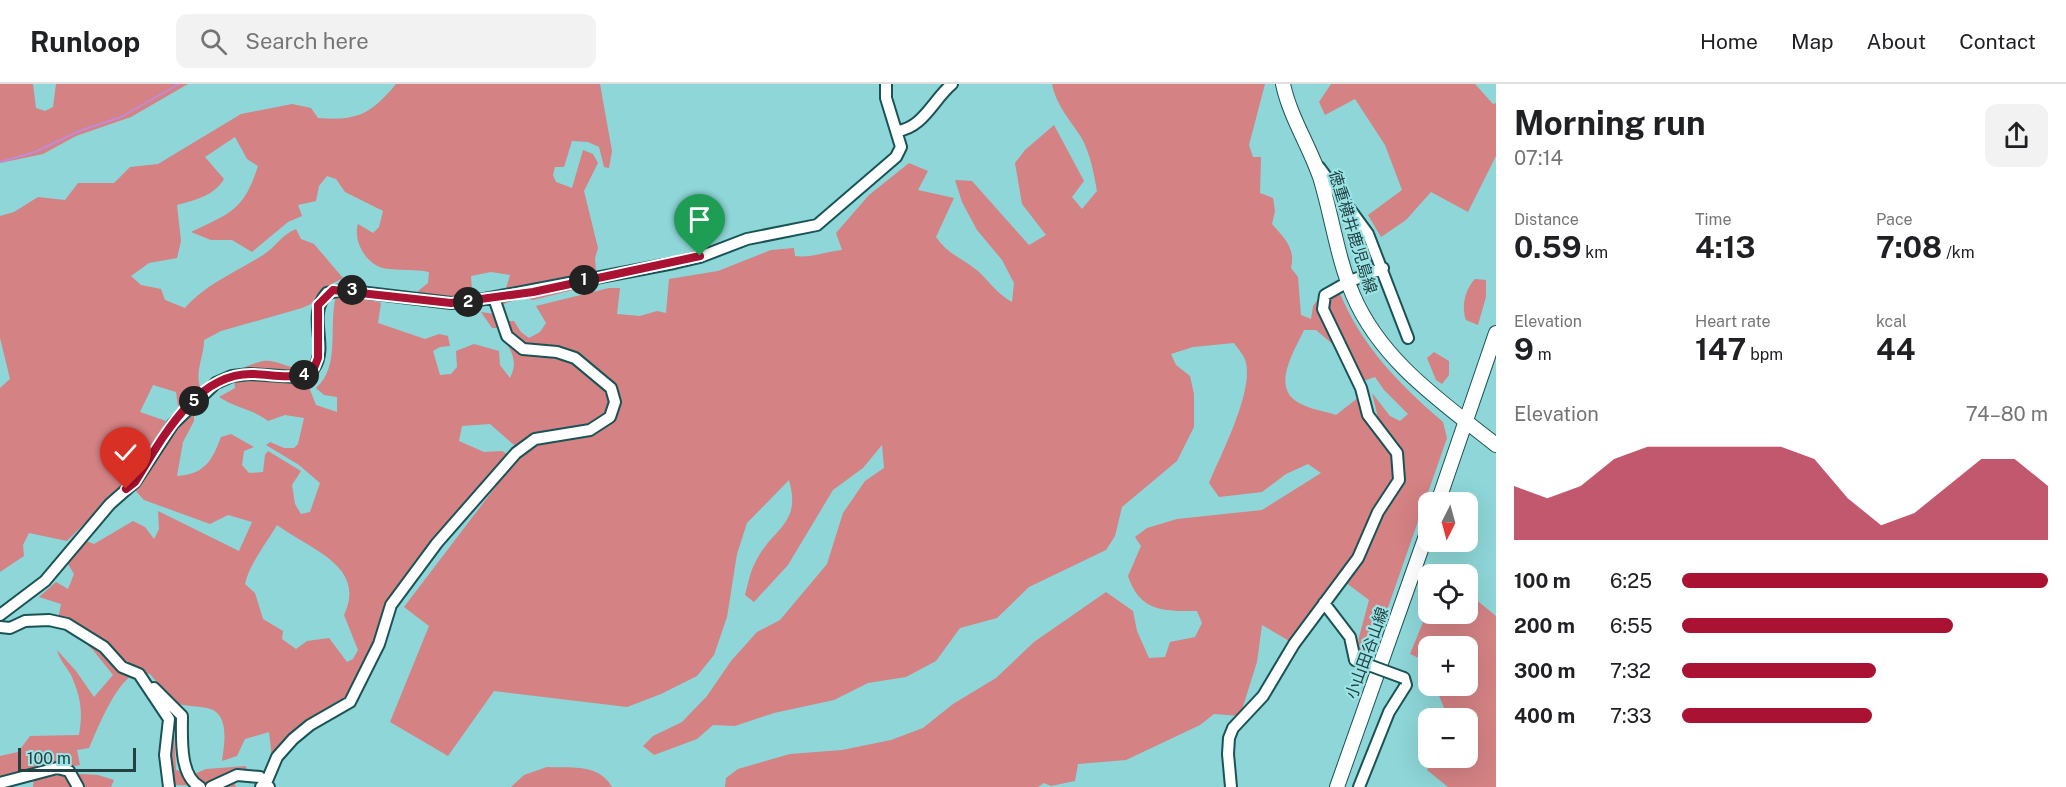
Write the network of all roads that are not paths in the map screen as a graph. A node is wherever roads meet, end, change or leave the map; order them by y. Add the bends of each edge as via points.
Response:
1 (886, 84) edge
2 (952, 84) edge
3 (1283, 84) edge
4 (897, 131) junction
5 (1313, 159) junction
6 (1383, 268) junction
7 (1348, 282) junction
8 (494, 298) junction
9 (1496, 333) edge
10 (1408, 338) dead end
11 (1466, 421) junction
12 (1496, 445) edge
13 (1441, 492) edge
14 (1420, 552) edge
15 (1324, 603) junction
16 (0, 615) edge
17 (0, 627) edge
18 (141, 677) junction
19 (0, 783) edge
20 (265, 786) edge
21 (78, 787) edge
22 (169, 787) edge
23 (200, 787) edge
24 (211, 787) edge
25 (1231, 787) edge
26 (1337, 787) edge
27 (1359, 787) edge

1 - 4 street via 886,98
2 - 4 street via 935,99 919,123
3 - 5 main road, 徳重横井鹿児島線
4 - 8 street via 901,147 896,157 817,225 747,238 674,263
5 - 6 street via 1368,234
5 - 7 main road, 徳重横井鹿児島線
6 - 7 street
6 - 10 street
7 - 11 main road, 徳重横井鹿児島線 via 1369,325 1394,359
7 - 15 street via 1325,295 1323,309 1361,388 1368,415 1397,453 1400,474 1358,558
8 - 16 street via 451,303 343,290 327,293 318,305 318,358 314,368 296,377 250,374 216,383 173,424 135,482 110,504 45,581
8 - 20 street via 507,336 523,349 575,358 611,388 615,402 610,417 590,430 535,439 516,453 437,543 396,597 379,644 350,702 293,739 277,757
9 - 11 main road
11 - 12 main road, 徳重横井鹿児島線
11 - 13 main road
14 - 26 main road, 小山田谷山線
15 - 25 street via 1263,696 1233,728 1228,754
15 - 27 street, bridge via 1350,637 1355,660 1404,678 1406,685 1389,712
17 - 18 street via 26,621 67,624
18 - 22 street via 169,719 165,755
18 - 23 street via 182,716 185,763
19 - 21 street via 57,768 69,771
20 - 24 street via 260,777 237,775

